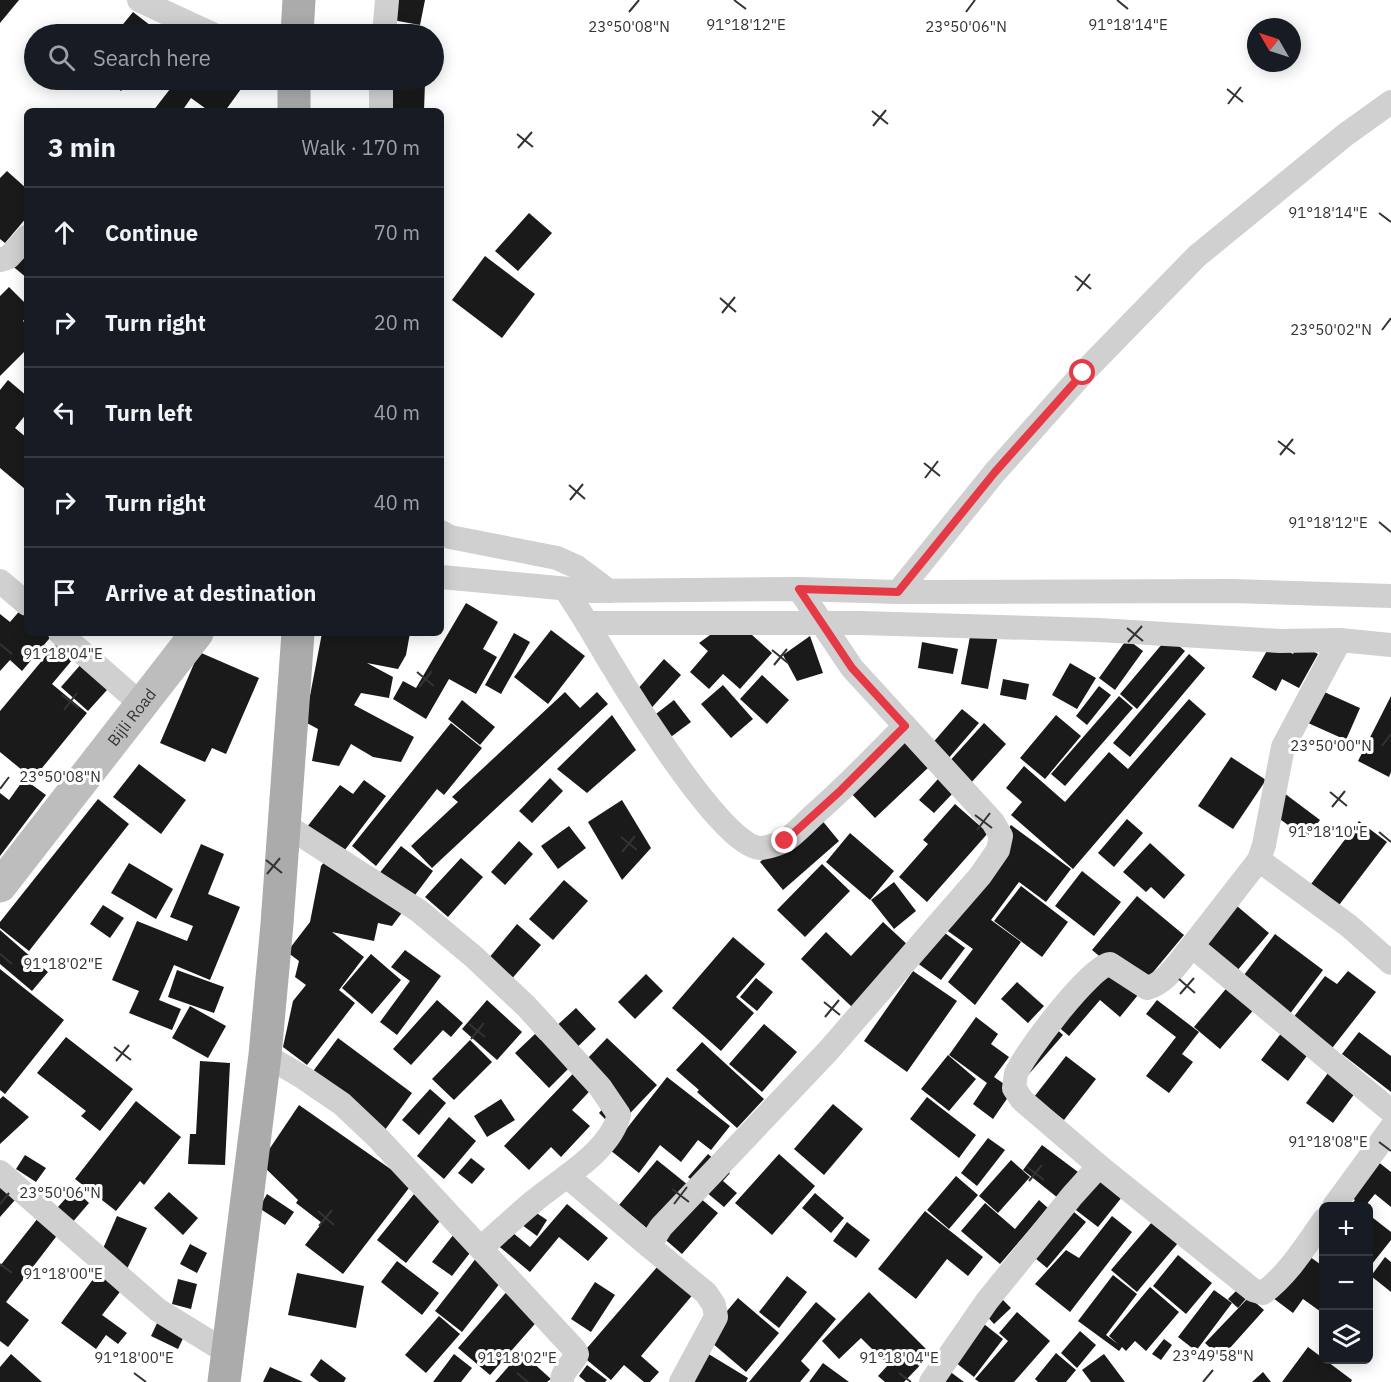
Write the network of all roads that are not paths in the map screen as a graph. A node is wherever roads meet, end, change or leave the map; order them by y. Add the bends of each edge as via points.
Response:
1 (139, 0) edge
2 (299, 0) edge
3 (387, 0) edge
4 (191, 24) edge
5 (298, 24) edge
6 (385, 24) edge
7 (294, 90) edge
8 (381, 90) edge
9 (1391, 102) edge
10 (294, 108) edge
11 (381, 108) edge
12 (24, 240) edge
13 (0, 260) edge
14 (444, 534) edge
15 (444, 577) edge
16 (0, 581) edge
17 (799, 589) junction
18 (566, 590) junction
19 (609, 591) junction
20 (898, 592) junction
21 (1391, 596) edge
22 (24, 601) edge
23 (587, 623) junction
24 (823, 624) junction
25 (63, 636) edge
26 (195, 636) edge
27 (298, 636) edge
28 (1340, 640) junction
29 (1391, 645) edge
30 (142, 705) junction
31 (905, 726) junction
32 (284, 824) junction
33 (1259, 860) junction
34 (0, 886) edge
35 (1192, 946) junction
36 (1391, 963) edge
37 (265, 1055) junction
38 (1391, 1111) edge
39 (1391, 1128) edge
40 (1099, 1166) junction
41 (0, 1172) edge
42 (567, 1176) junction
43 (1337, 1202) edge
44 (1319, 1226) edge
45 (649, 1246) junction
46 (481, 1248) junction
47 (226, 1368) edge
48 (562, 1382) edge
49 (681, 1382) edge
50 (931, 1382) edge

1 - 4 street
2 - 5 main road
3 - 6 street
7 - 10 main road
8 - 11 street
9 - 20 street via 1197,256 1083,373 988,480
12 - 13 street via 9,257
14 - 19 street via 557,558 577,567
15 - 18 street
16 - 22 street
17 - 19 street
17 - 20 street
17 - 24 street
18 - 19 street
18 - 23 street
20 - 21 street via 1232,591
23 - 24 street
23 - 31 street via 652,728 719,820 742,841 760,848 785,841
24 - 28 street
24 - 31 street via 852,668
25 - 30 street
26 - 30 street, Bijli Road
27 - 32 main road
28 - 29 street
28 - 33 street via 1283,747
30 - 34 street, Bijli Road
31 - 45 street via 993,822 1001,836 998,850 980,876 828,1051 661,1227
32 - 37 main road
32 - 42 street via 419,911 527,1007 600,1087 619,1115 616,1127
33 - 35 street
33 - 36 street via 1349,926
35 - 38 street
35 - 40 street via 1164,979 1147,988 1104,964 1044,1031 1016,1074 1014,1088 1022,1100
37 - 46 street via 342,1104
37 - 47 main road
39 - 43 street
40 - 44 street via 1253,1290 1263,1293 1296,1259
40 - 50 street via 987,1301
41 - 47 street
42 - 45 street
42 - 46 street
45 - 49 street via 706,1293 714,1305 716,1317
46 - 48 street via 575,1350 577,1354 562,1375

